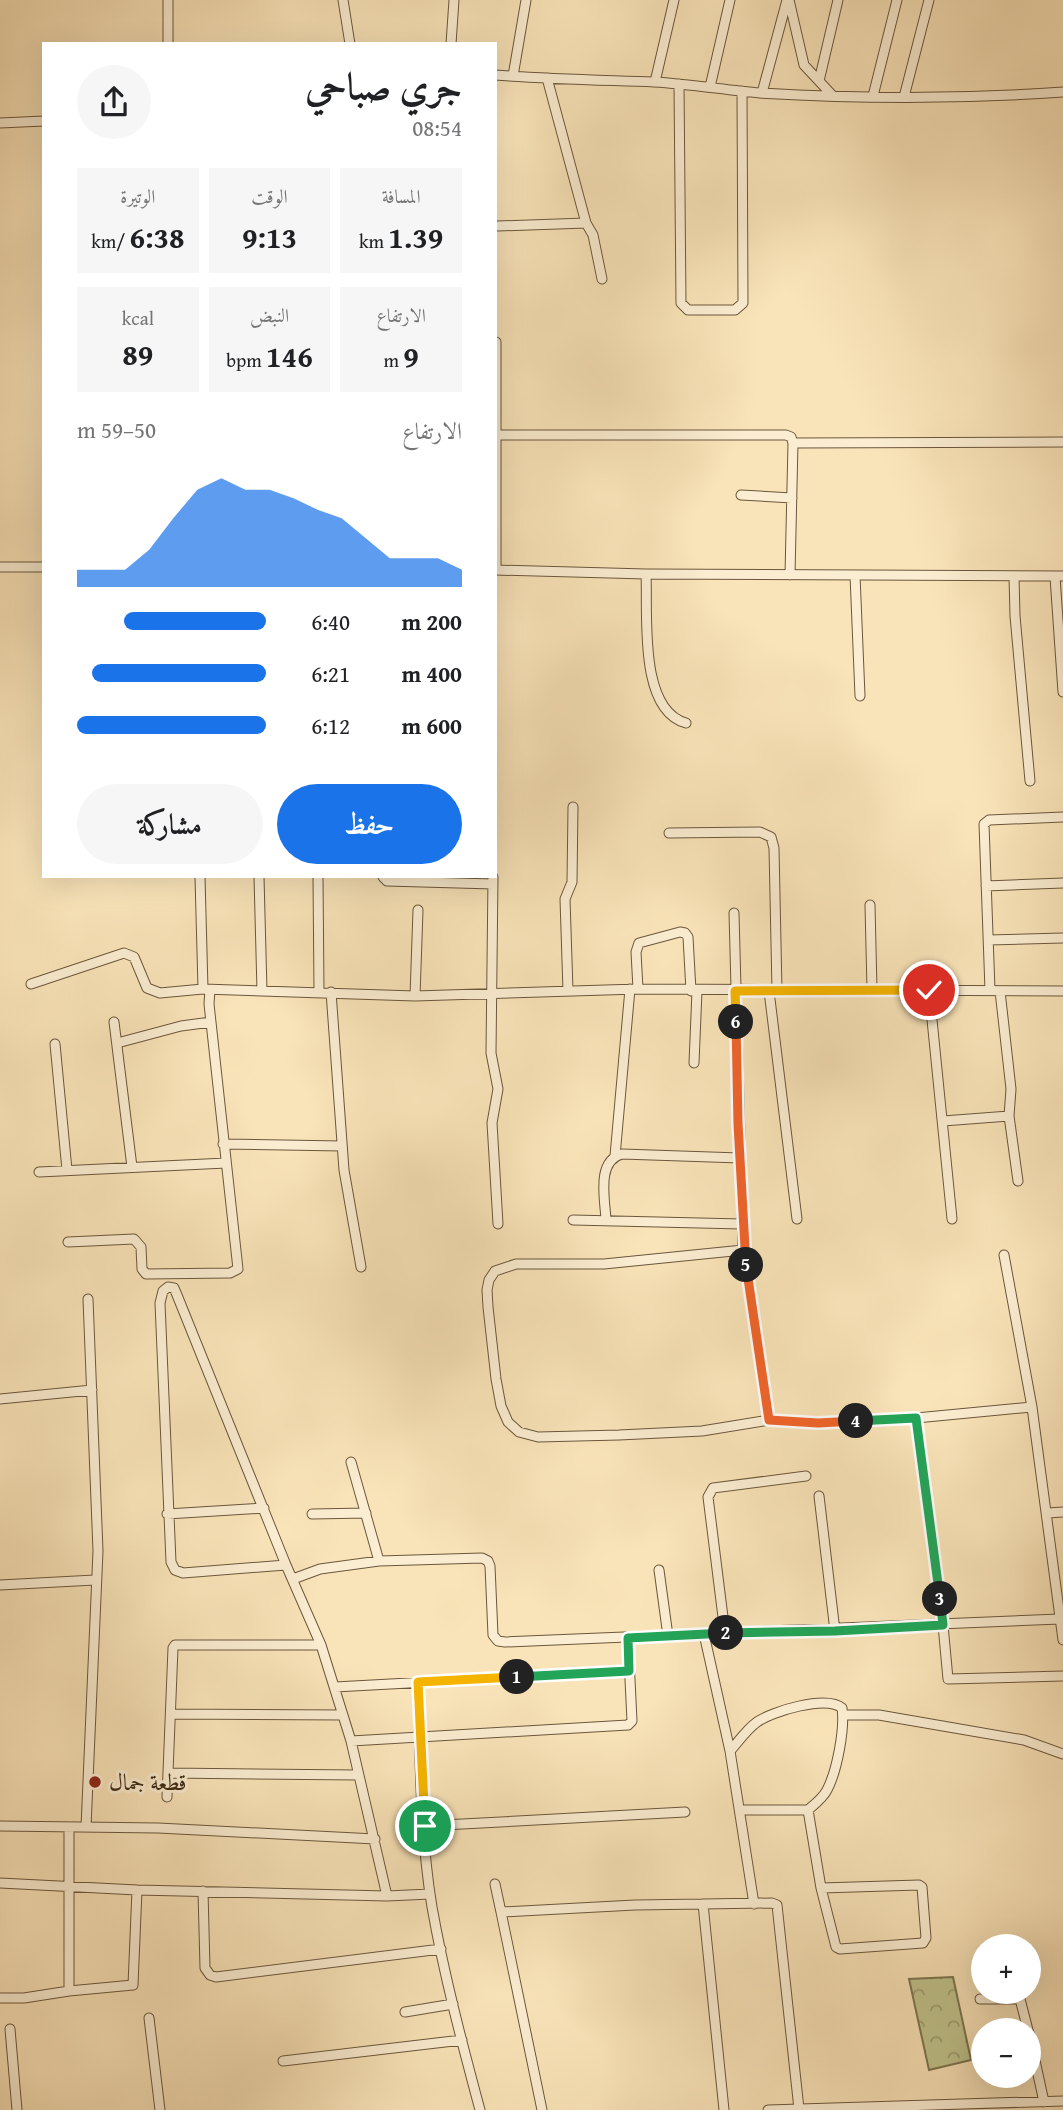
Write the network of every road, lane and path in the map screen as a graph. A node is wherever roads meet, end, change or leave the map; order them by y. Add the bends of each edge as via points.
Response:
1 (168, 0) edge
2 (343, 0) edge
3 (454, 0) edge
4 (526, 0) edge
5 (674, 0) edge
6 (730, 0) edge
7 (788, 0) edge
8 (838, 0) edge
9 (897, 0) edge
10 (929, 0) edge
11 (168, 42) edge
12 (350, 42) edge
13 (451, 42) edge
14 (497, 75) edge
15 (513, 76) junction
16 (547, 78) junction
17 (819, 81) junction
18 (654, 82) junction
19 (679, 84) junction
20 (710, 88) junction
21 (742, 91) junction
22 (1063, 92) edge
23 (762, 93) junction
24 (833, 96) junction
25 (873, 96) junction
26 (904, 97) junction
27 (42, 121) edge
28 (0, 123) edge
29 (586, 223) junction
30 (498, 226) dead end
31 (602, 279) dead end
32 (497, 435) edge
33 (1063, 442) edge
34 (793, 443) junction
35 (740, 495) dead end
36 (792, 498) junction
37 (0, 567) edge
38 (42, 567) edge
39 (497, 570) edge
40 (646, 574) junction
41 (790, 575) junction
42 (855, 575) junction
43 (1014, 576) junction
44 (1059, 576) edge
45 (1063, 692) edge
46 (860, 696) dead end
47 (686, 723) dead end
48 (1030, 780) dead end
49 (573, 807) dead end
50 (1063, 817) edge
51 (668, 833) dead end
52 (200, 878) edge
53 (259, 878) edge
54 (318, 878) edge
55 (384, 878) edge
56 (493, 880) edge
57 (1063, 883) edge
58 (986, 886) junction
59 (870, 905) dead end
60 (418, 910) dead end
61 (734, 913) dead end
62 (1063, 938) edge
63 (988, 940) junction
64 (30, 984) dead end
65 (207, 989) junction
66 (634, 989) junction
67 (694, 990) junction
68 (872, 990) junction
69 (929, 990) junction
70 (990, 990) junction
71 (262, 991) junction
72 (568, 991) junction
73 (735, 991) junction
74 (773, 991) junction
75 (1000, 991) junction
76 (1063, 991) edge
77 (319, 992) junction
78 (331, 992) junction
79 (491, 993) junction
80 (415, 996) junction
81 (114, 1022) dead end
82 (211, 1022) junction
83 (121, 1042) dead end
84 (55, 1044) dead end
85 (694, 1063) dead end
86 (1009, 1116) junction
87 (943, 1121) junction
88 (223, 1144) junction
89 (342, 1146) junction
90 (615, 1156) junction
91 (740, 1158) junction
92 (226, 1163) junction
93 (132, 1167) junction
94 (67, 1170) junction
95 (39, 1172) dead end
96 (1018, 1181) dead end
97 (797, 1219) dead end
98 (952, 1219) dead end
99 (573, 1220) dead end
100 (606, 1220) junction
101 (498, 1224) dead end
102 (742, 1224) junction
103 (68, 1242) dead end
104 (743, 1250) junction
105 (1004, 1255) dead end
106 (361, 1267) dead end
107 (88, 1299) dead end
108 (92, 1390) junction
109 (0, 1399) edge
110 (1032, 1406) junction
111 (916, 1418) junction
112 (769, 1420) junction
113 (351, 1462) dead end
114 (806, 1476) dead end
115 (819, 1496) dead end
116 (264, 1508) junction
117 (1063, 1512) edge
118 (366, 1513) junction
119 (1048, 1513) junction
120 (167, 1514) junction
121 (312, 1514) dead end
122 (379, 1562) junction
123 (286, 1565) junction
124 (659, 1570) dead end
125 (293, 1579) junction
126 (95, 1580) junction
127 (0, 1585) edge
128 (1060, 1619) junction
129 (943, 1625) junction
130 (835, 1631) junction
131 (725, 1633) junction
132 (704, 1634) junction
133 (668, 1636) junction
134 (628, 1638) junction
135 (1063, 1640) edge
136 (321, 1645) junction
137 (629, 1671) junction
138 (1063, 1676) edge
139 (418, 1682) junction
140 (335, 1687) junction
141 (171, 1714) junction
142 (343, 1715) junction
143 (843, 1715) junction
144 (419, 1736) junction
145 (351, 1741) junction
146 (730, 1751) junction
147 (1063, 1754) edge
148 (168, 1773) junction
149 (358, 1775) junction
150 (167, 1797) dead end
151 (740, 1810) junction
152 (808, 1810) junction
153 (685, 1812) dead end
154 (0, 1826) edge
155 (425, 1826) junction
156 (69, 1827) junction
157 (86, 1827) junction
158 (375, 1839) junction
159 (0, 1883) edge
160 (495, 1884) dead end
161 (70, 1886) junction
162 (821, 1888) junction
163 (136, 1890) junction
164 (203, 1891) junction
165 (430, 1894) junction
166 (387, 1896) junction
167 (703, 1904) junction
168 (754, 1904) junction
169 (501, 1912) junction
170 (440, 1949) junction
171 (69, 1992) junction
172 (0, 1998) edge
173 (453, 2004) junction
174 (405, 2012) dead end
175 (149, 2018) dead end
176 (10, 2029) dead end
177 (462, 2040) junction
178 (284, 2061) dead end
179 (1041, 2088) edge
180 (1063, 2101) edge
181 (1044, 2102) junction
182 (799, 2109) edge
183 (17, 2110) edge
184 (160, 2110) edge
185 (480, 2110) edge
186 (542, 2110) edge
187 (724, 2110) edge
188 (768, 2110) edge
189 (820, 2110) edge

1 - 11 street
2 - 12 street
3 - 13 street
4 - 15 street
5 - 18 street
6 - 20 street
7 - 17 street via 804,65
7 - 23 street
8 - 17 street
9 - 25 street
10 - 26 street
14 - 15 street
15 - 16 street
16 - 18 street
16 - 29 street
17 - 24 street
18 - 19 street
19 - 20 street
19 - 21 street via 681,303 688,310 735,310 743,303
20 - 21 street
21 - 23 street
22 - 26 street
23 - 24 street
24 - 25 street
25 - 26 street
27 - 28 street
29 - 30 street
29 - 31 street
32 - 34 street via 786,435
33 - 34 street
34 - 36 street
35 - 36 street
36 - 41 street
37 - 38 street
39 - 40 street
40 - 41 street
40 - 47 street via 645,610 655,689 667,711
41 - 42 street
42 - 43 street
42 - 46 street
43 - 44 street
43 - 48 street
44 - 45 street
49 - 72 street via 572,882 565,899
50 - 58 street via 985,822
51 - 74 street via 760,832 771,837
52 - 65 street
53 - 71 street
54 - 77 street
55 - 56 street
56 - 79 street
57 - 58 street
58 - 63 street
59 - 68 street
60 - 80 street
61 - 73 street
62 - 63 street
63 - 70 street
64 - 65 street via 124,953 134,957 144,985 151,990
65 - 71 street
65 - 82 street
66 - 67 street
66 - 67 street via 639,943 680,932 688,937
66 - 72 street
66 - 90 street
67 - 73 street
67 - 85 street
68 - 69 street
68 - 74 street
69 - 70 street
69 - 87 street
70 - 75 street
71 - 77 street
72 - 79 street
73 - 74 street
73 - 91 street
74 - 97 street
75 - 76 street
75 - 86 street via 1011,1089
77 - 78 street
78 - 80 street
78 - 89 street
79 - 80 street
79 - 101 street via 491,1053 498,1089 492,1123
81 - 93 street
82 - 83 street
82 - 88 street
84 - 94 street
86 - 87 street
86 - 96 street
87 - 98 street
88 - 89 street
88 - 92 street
89 - 106 street
90 - 91 street
90 - 100 street via 605,1170
91 - 102 street
92 - 93 street
92 - 103 street via 239,1263 235,1272 146,1273 141,1247 134,1239
93 - 94 street
94 - 95 street
99 - 100 street
100 - 102 street
102 - 104 street
104 - 112 street
104 - 112 street via 604,1264 516,1264 495,1271 487,1290 496,1378 508,1422 519,1432 538,1437 702,1431
105 - 110 street
107 - 108 street
108 - 109 street
108 - 126 street
110 - 111 street
110 - 119 street
111 - 112 street via 818,1423
111 - 129 street
113 - 118 street
114 - 131 street via 709,1492
115 - 130 street
116 - 120 street
116 - 120 street via 174,1288 168,1287 160,1303
116 - 123 street
117 - 119 street
118 - 121 street
118 - 122 street
119 - 128 street
120 - 123 street via 175,1570
122 - 125 street via 320,1569
122 - 134 street via 476,1557 488,1561 498,1641
123 - 125 street
124 - 133 street
125 - 136 street
126 - 127 street
126 - 157 street
128 - 129 street
128 - 135 street
129 - 130 street
129 - 138 street via 948,1679
130 - 131 street
131 - 132 street
132 - 133 street
132 - 146 street
133 - 134 street
134 - 137 street
136 - 140 street
136 - 141 street via 178,1643 173,1648
137 - 139 street
137 - 144 street via 632,1721 628,1725
139 - 140 street
139 - 144 street
140 - 142 street
141 - 142 street
141 - 148 street
142 - 145 street
143 - 146 street via 842,1708 831,1704 801,1705 779,1712 755,1723
143 - 147 street via 879,1715 1024,1740
143 - 152 street via 831,1781 826,1793
144 - 145 street
144 - 155 street
145 - 149 street
146 - 151 street
148 - 149 street
148 - 150 street
149 - 158 street
151 - 152 street
151 - 168 street
152 - 162 street
153 - 155 street
154 - 156 street
155 - 165 street
156 - 157 street
156 - 161 street
157 - 158 street
158 - 166 street
159 - 161 street
160 - 169 street
161 - 163 street
161 - 171 street
162 - 162 street via 840,1949 923,1943 926,1938 925,1891 919,1885
163 - 164 street
163 - 171 street via 133,1985
164 - 166 street
164 - 170 street via 205,1968 216,1977
165 - 166 street
165 - 170 street
167 - 168 street
167 - 169 street
167 - 187 street
168 - 182 street via 777,1905
169 - 186 street
170 - 173 street
171 - 172 street
173 - 174 street
173 - 177 street
175 - 184 street
176 - 183 street
177 - 178 street
177 - 185 street
179 - 181 street
180 - 181 street
181 - 189 street
182 - 188 street
182 - 189 street

